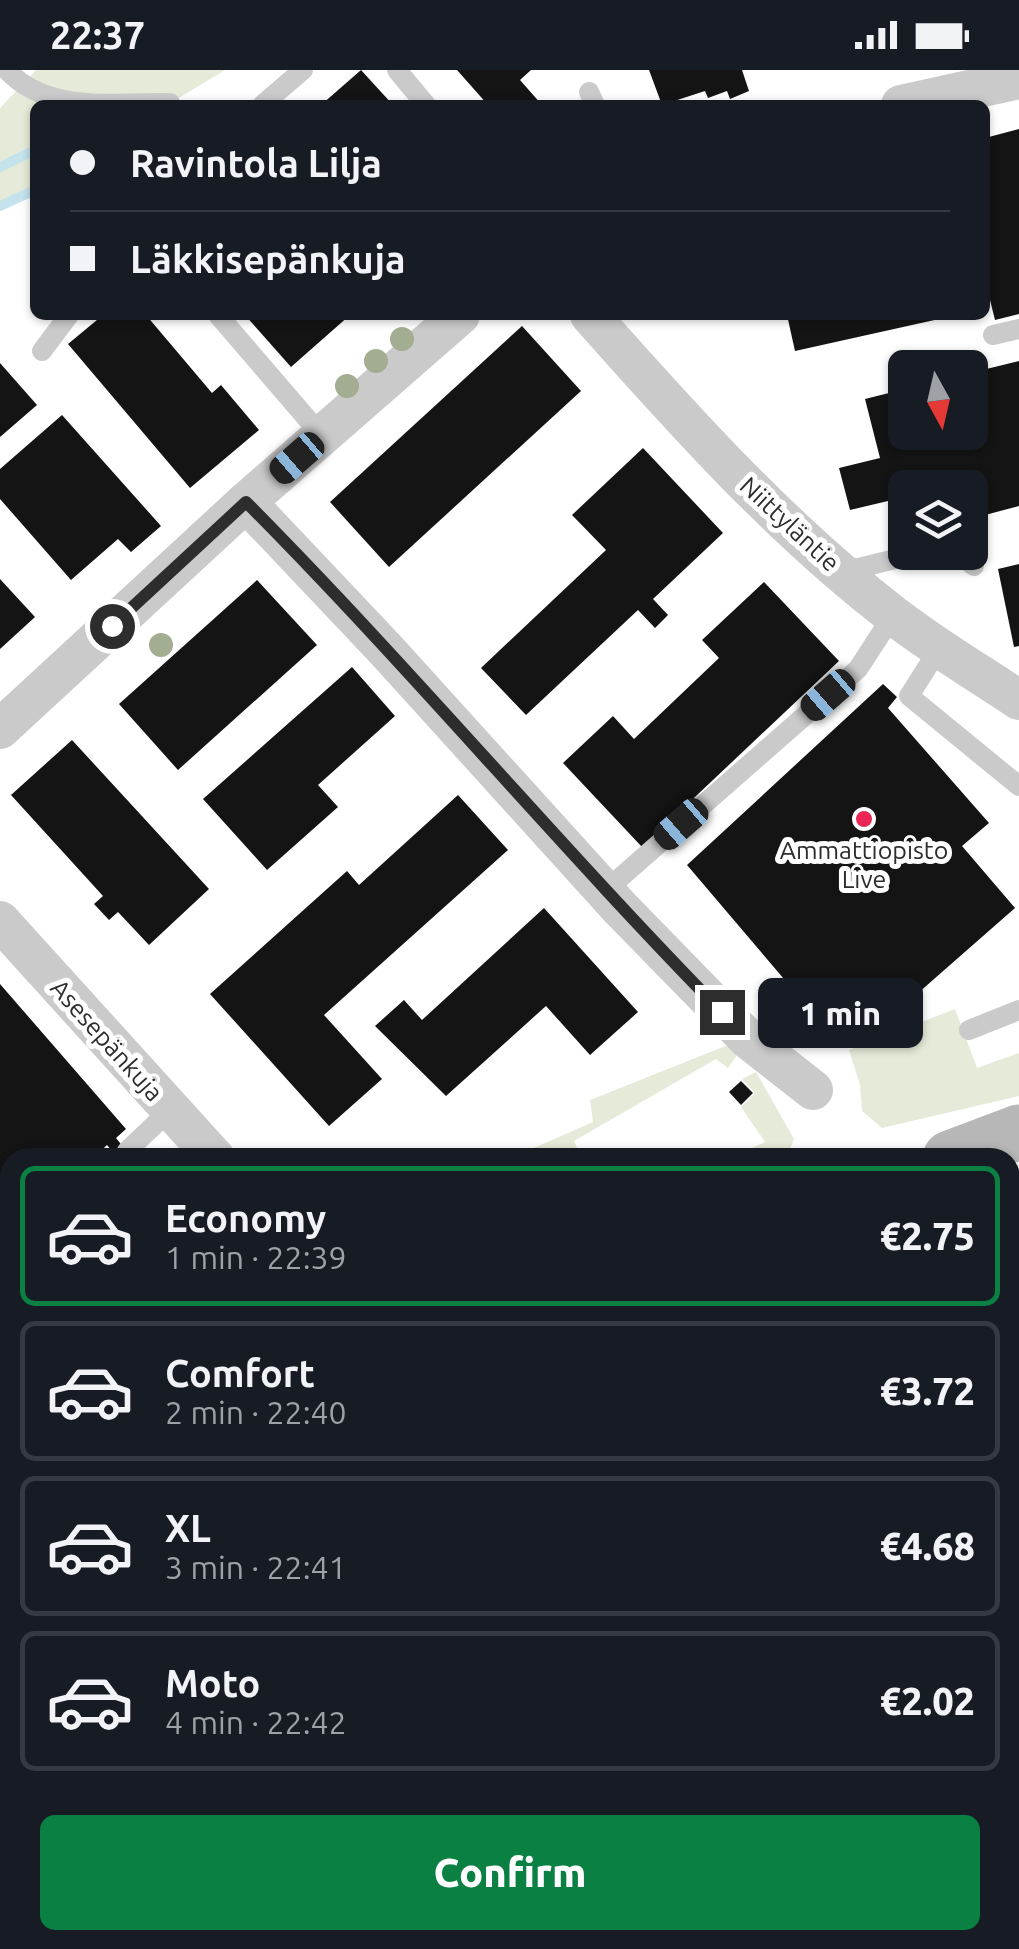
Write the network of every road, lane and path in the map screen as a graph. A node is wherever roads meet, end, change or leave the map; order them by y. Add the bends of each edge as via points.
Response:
1 (6, 70) edge
2 (303, 70) edge
3 (397, 70) edge
4 (1019, 78) edge
5 (65, 100) edge
6 (268, 100) edge
7 (422, 100) edge
8 (923, 100) edge
9 (65, 320) edge
10 (222, 320) edge
11 (454, 320) edge
12 (594, 320) edge
13 (1019, 329) edge
14 (993, 336) dead end
15 (42, 351) dead end
16 (322, 436) junction
17 (246, 502) junction
18 (888, 561) edge
19 (842, 572) junction
20 (893, 615) junction
21 (940, 648) junction
22 (1019, 700) edge
23 (0, 729) edge
24 (1019, 786) edge
25 (605, 891) junction
26 (0, 922) edge
27 (1019, 1010) edge
28 (969, 1030) dead end
29 (813, 1090) dead end
30 (170, 1110) junction
31 (1019, 1132) edge
32 (129, 1148) edge
33 (205, 1148) edge
34 (977, 1148) edge

1 - 5 lane via 26,88
2 - 6 lane
3 - 7 lane
4 - 8 street
9 - 15 lane
10 - 16 lane
11 - 16 street
12 - 19 street, Niittyläntie via 702,442
13 - 14 lane
16 - 17 street
17 - 23 street
17 - 25 street
18 - 19 lane
19 - 20 street, Niittyläntie
20 - 21 street, Niittyläntie
20 - 25 lane via 858,669
21 - 22 street, Niittyläntie
21 - 24 lane via 910,696
25 - 29 street via 748,1038
26 - 30 street, Asesepänkuja
27 - 28 lane
30 - 32 lane
30 - 33 street, Asesepänkuja
31 - 34 main road

